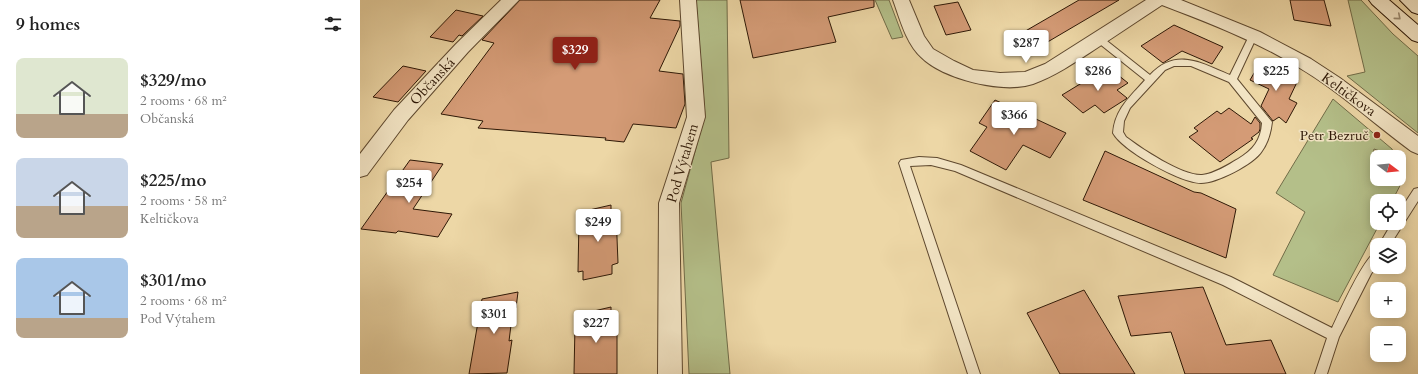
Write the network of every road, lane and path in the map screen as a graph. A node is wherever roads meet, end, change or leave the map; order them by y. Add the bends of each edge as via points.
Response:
1 (510, 0) edge
2 (688, 0) edge
3 (901, 0) edge
4 (1158, 0) edge
5 (1166, 0) edge
6 (1378, 0) edge
7 (1409, 0) edge
8 (1418, 8) edge
9 (1418, 35) edge
10 (1253, 36) junction
11 (1098, 39) junction
12 (1151, 80) junction
13 (1232, 80) junction
14 (1418, 146) edge
15 (360, 169) edge
16 (1418, 192) edge
17 (1406, 210) edge
18 (1370, 266) edge
19 (1334, 335) junction
20 (670, 374) edge
21 (974, 374) edge
22 (1322, 374) edge

1 - 15 street, Občanská via 400,115
2 - 20 street, Pod Výtahem via 696,117 669,203
3 - 11 street via 916,38 927,53 970,76 1000,80 1027,79 1051,69
4 - 11 street
5 - 10 street, Keltičkova
6 -> 9 street
7 - 8 street
10 - 13 lane
10 - 14 street, Keltičkova via 1323,74
11 - 12 lane
12 - 13 lane via 1162,68 1182,62 1200,66
12 - 13 lane via 1122,113 1118,133 1126,142 1161,164 1189,177 1200,179 1215,176 1251,156 1258,149 1267,128 1264,117
16 - 17 lane
18 - 19 lane
19 - 21 lane via 1226,281 958,168 925,159 904,163
19 - 22 lane

